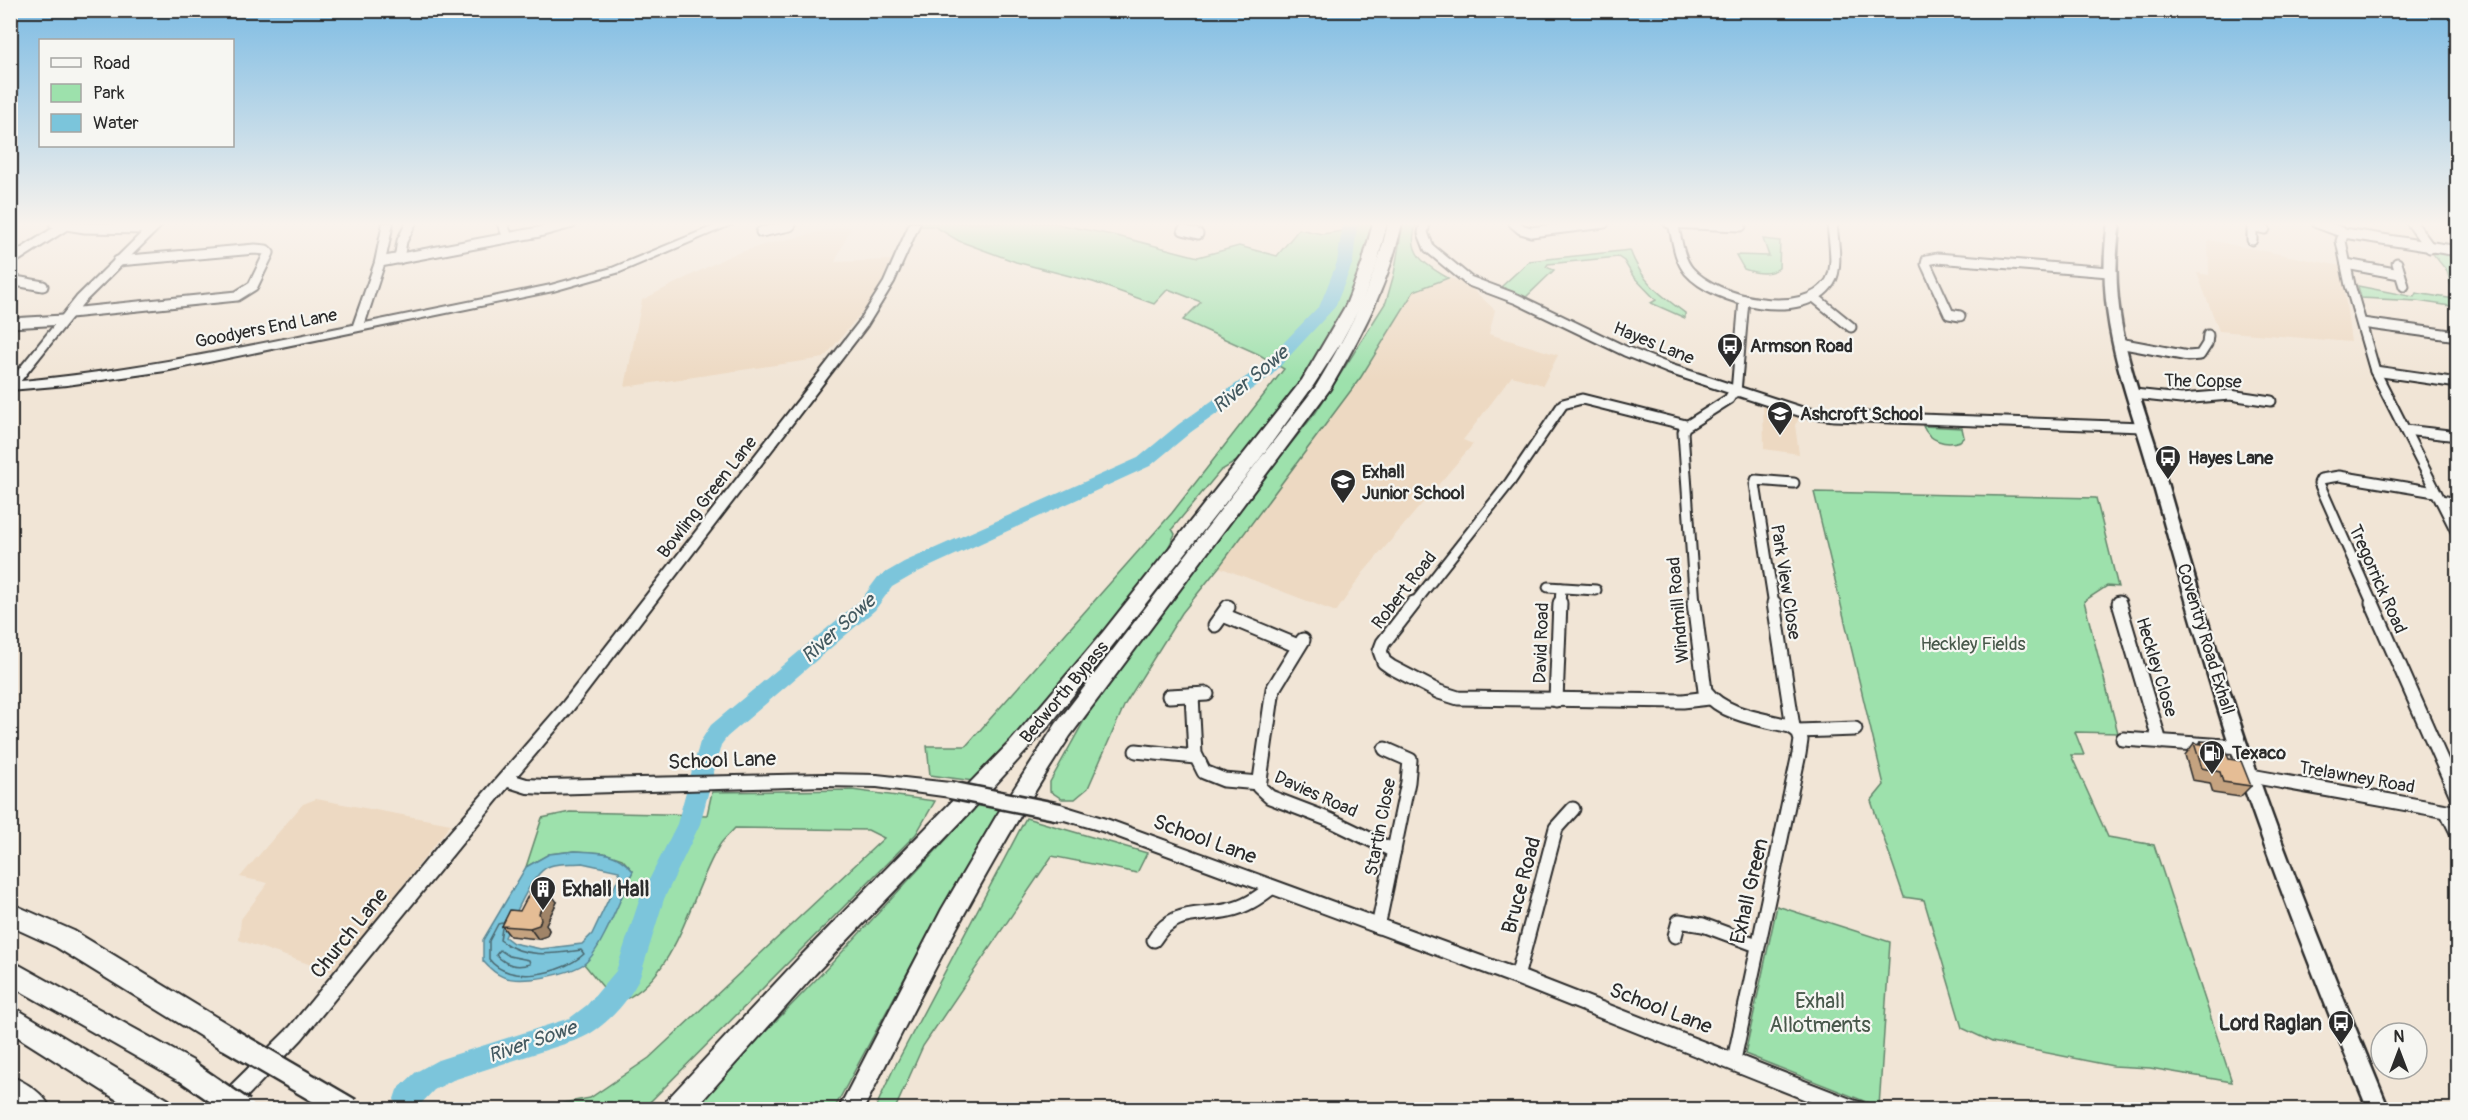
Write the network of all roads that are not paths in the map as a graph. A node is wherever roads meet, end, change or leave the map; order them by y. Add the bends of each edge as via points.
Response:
1 (105, 275) edge
2 (258, 275) edge
3 (376, 275) edge
4 (599, 275) edge
5 (892, 275) edge
6 (1364, 275) edge
7 (1380, 275) edge
8 (1462, 275) edge
9 (1695, 275) edge
10 (1832, 275) edge
11 (1931, 275) edge
12 (2109, 275) edge
13 (2349, 275) edge
14 (2400, 275) edge
15 (10, 280) edge
16 (43, 286) dead end
17 (2404, 286) dead end
18 (1814, 297) junction
19 (1744, 300) junction
20 (66, 316) junction
21 (1960, 316) dead end
22 (10, 323) edge
23 (2362, 323) junction
24 (1851, 327) dead end
25 (358, 328) junction
26 (2208, 335) dead end
27 (2457, 336) edge
28 (2119, 343) junction
29 (2375, 371) junction
30 (2457, 383) edge
31 (11, 386) edge
32 (1735, 391) junction
33 (2134, 394) junction
34 (2279, 409) dead end
35 (1686, 426) junction
36 (2143, 428) junction
37 (2405, 430) junction
38 (2457, 436) edge
39 (1794, 483) dead end
40 (2438, 496) junction
41 (2457, 502) edge
42 (2457, 535) edge
43 (1548, 587) dead end
44 (1561, 588) junction
45 (1596, 590) dead end
46 (2119, 603) dead end
47 (1215, 625) dead end
48 (1207, 694) dead end
49 (1192, 695) junction
50 (1169, 696) dead end
51 (1709, 698) junction
52 (1556, 700) junction
53 (1795, 729) junction
54 (1855, 729) dead end
55 (2123, 739) dead end
56 (2160, 742) junction
57 (2241, 747) junction
58 (1385, 749) dead end
59 (1136, 751) dead end
60 (1195, 756) junction
61 (2251, 776) junction
62 (506, 779) junction
63 (1259, 783) junction
64 (2457, 798) edge
65 (1573, 809) dead end
66 (2452, 812) edge
67 (2457, 834) edge
68 (1394, 852) junction
69 (1271, 888) junction
70 (10, 914) edge
71 (1378, 927) junction
72 (1675, 936) dead end
73 (1154, 940) dead end
74 (1757, 945) junction
75 (10, 970) edge
76 (1517, 977) junction
77 (10, 1017) edge
78 (1734, 1060) junction
79 (10, 1089) edge
80 (157, 1108) edge
81 (38, 1110) edge
82 (220, 1110) edge
83 (243, 1110) edge
84 (350, 1110) edge
85 (675, 1110) edge
86 (850, 1110) edge
87 (1856, 1110) edge
88 (2379, 1110) edge

1 - 20 street
2 - 20 street via 253,286 237,296
3 - 25 street
4 - 25 street, Goodyers End Lane
5 - 62 street, Bowling Green Lane via 863,324 596,672
6 - 85 highway, Bedworth Bypass via 1315,373 1077,678 1018,747 770,1004
7 - 86 highway, Bedworth Bypass via 1345,351 1322,389 1070,720 1026,784 905,1001
8 - 32 street, Hayes Lane via 1625,351
9 - 19 street via 1714,290
10 - 18 street via 1826,289
11 - 21 street via 1949,314
12 - 28 main road, Coventry Road Exhall
13 - 23 street
14 - 17 street
15 - 16 street
18 - 19 street via 1781,304
18 - 24 street
19 - 32 street
20 - 22 street
20 - 31 street
23 - 27 street
23 - 29 street
25 - 31 street, Goodyers End Lane via 165,367
26 - 28 street via 2200,355
28 - 33 main road, Coventry Road Exhall
29 - 30 street
29 - 37 street
32 - 35 street
32 - 36 street, Hayes Lane via 1802,412 1834,416
33 - 34 street, The Copse via 2181,399 2229,395 2272,398
33 - 36 main road, Coventry Road Exhall
35 - 51 street, Windmill Road via 1683,440 1695,617 1703,684
35 - 52 street, Robert Road via 1582,399 1563,404 1510,482 1381,647 1380,655 1387,665 1451,697
36 - 57 main road, Coventry Road Exhall via 2194,605
37 - 38 street
37 - 40 street
39 - 53 street, Park View Close via 1762,479 1755,484
40 - 41 street
40 - 42 street
40 - 64 street, Tregorrick Road via 2339,476 2321,479 2319,483
43 - 44 street, David Road
44 - 45 street, David Road
44 - 52 street, David Road
46 - 56 street, Heckley Close
47 - 63 street, Davies Road via 1226,611 1301,643 1273,689
48 - 49 street
49 - 50 street
49 - 60 street
51 - 52 street, Robert Road
51 - 53 street via 1719,705
53 - 54 street
53 - 74 street, Exhall Green via 1801,740 1799,754
55 - 56 street
56 - 57 street
57 - 61 main road, Coventry Road Exhall
58 - 68 street, Startin Close via 1410,760
59 - 60 street
60 - 63 street via 1200,770 1211,777
61 - 66 street, Trelawney Road
61 - 88 main road, Coventry Road Exhall via 2320,965
62 - 69 street, School Lane, bridge via 546,787 877,781 950,790 1060,812 1103,825
62 - 82 street, Church Lane via 289,1041
63 - 68 street, Davies Road via 1261,791 1270,797 1330,820
65 - 76 street, Bruce Road via 1556,828
66 - 67 street
68 - 71 street, Startin Close
69 - 71 street, School Lane
69 - 73 street via 1253,902 1230,911 1174,919 1159,928
70 - 84 highway, bridge via 65,939
71 - 76 street, School Lane
72 - 74 street via 1679,921 1703,925
74 - 78 street, Exhall Green
75 - 83 highway, bridge via 186,1071
76 - 78 street, School Lane
77 - 80 highway
78 - 87 street, School Lane
79 - 81 highway

